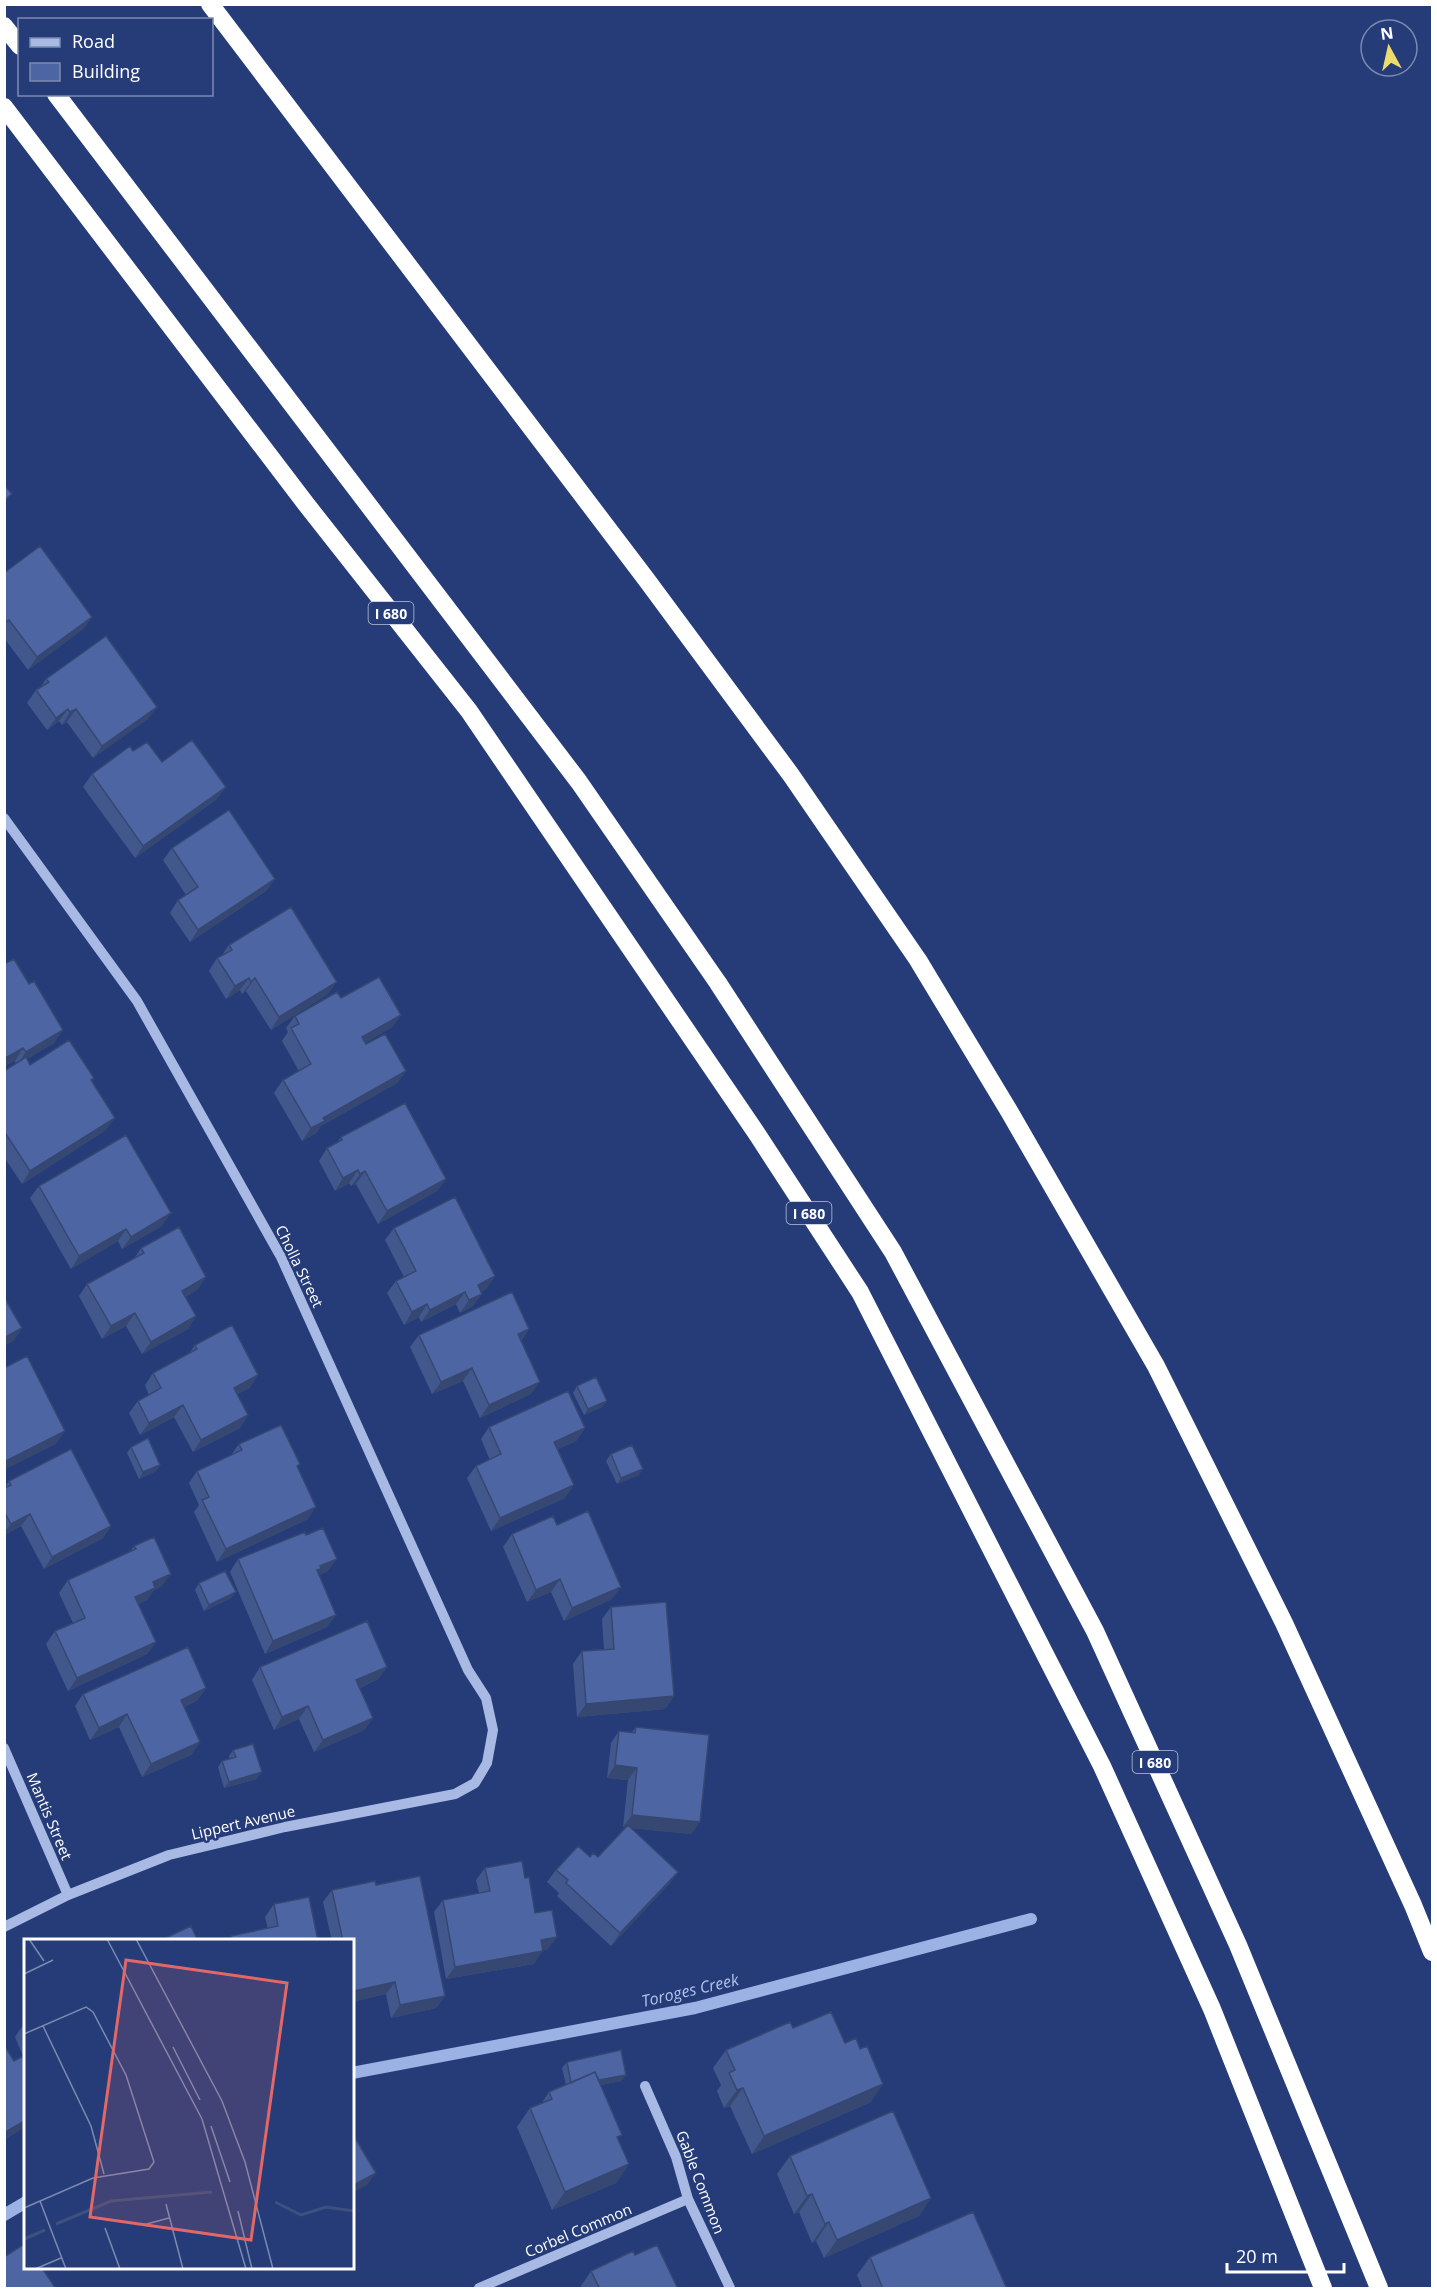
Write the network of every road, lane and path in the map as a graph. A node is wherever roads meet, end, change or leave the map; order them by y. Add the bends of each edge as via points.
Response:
1 (210, 4) edge
2 (4, 27) edge
3 (18, 44) edge
4 (58, 96) edge
5 (4, 107) edge
6 (4, 818) edge
7 (4, 1748) edge
8 (487, 1763) joint
9 (68, 1895) junction
10 (4, 1927) edge
11 (1432, 1952) edge
12 (645, 2086) dead end
13 (688, 2199) junction
14 (479, 2289) edge
15 (730, 2289) edge
16 (1323, 2289) edge
17 (1379, 2289) edge

1 - 11 highway via 646,579 791,775 918,960 1156,1366 1284,1623
2 - 3 highway
4 - 17 highway, I 680 via 579,782 718,982 893,1252 1095,1631 1238,1945
5 - 16 highway, I 680 via 469,711 861,1292 1102,1766 1212,2009
6 - 8 street, Cholla Street via 137,1001 281,1257 468,1670 486,1698 493,1730
7 - 9 street, Mantis Street
8 - 9 street, Lippert Avenue via 475,1783 455,1794 285,1827 168,1855
9 - 10 street, Lippert Avenue
12 - 13 street, Gable Common via 676,2157
13 - 14 street, Corbel Common
13 - 15 street, Gable Common

